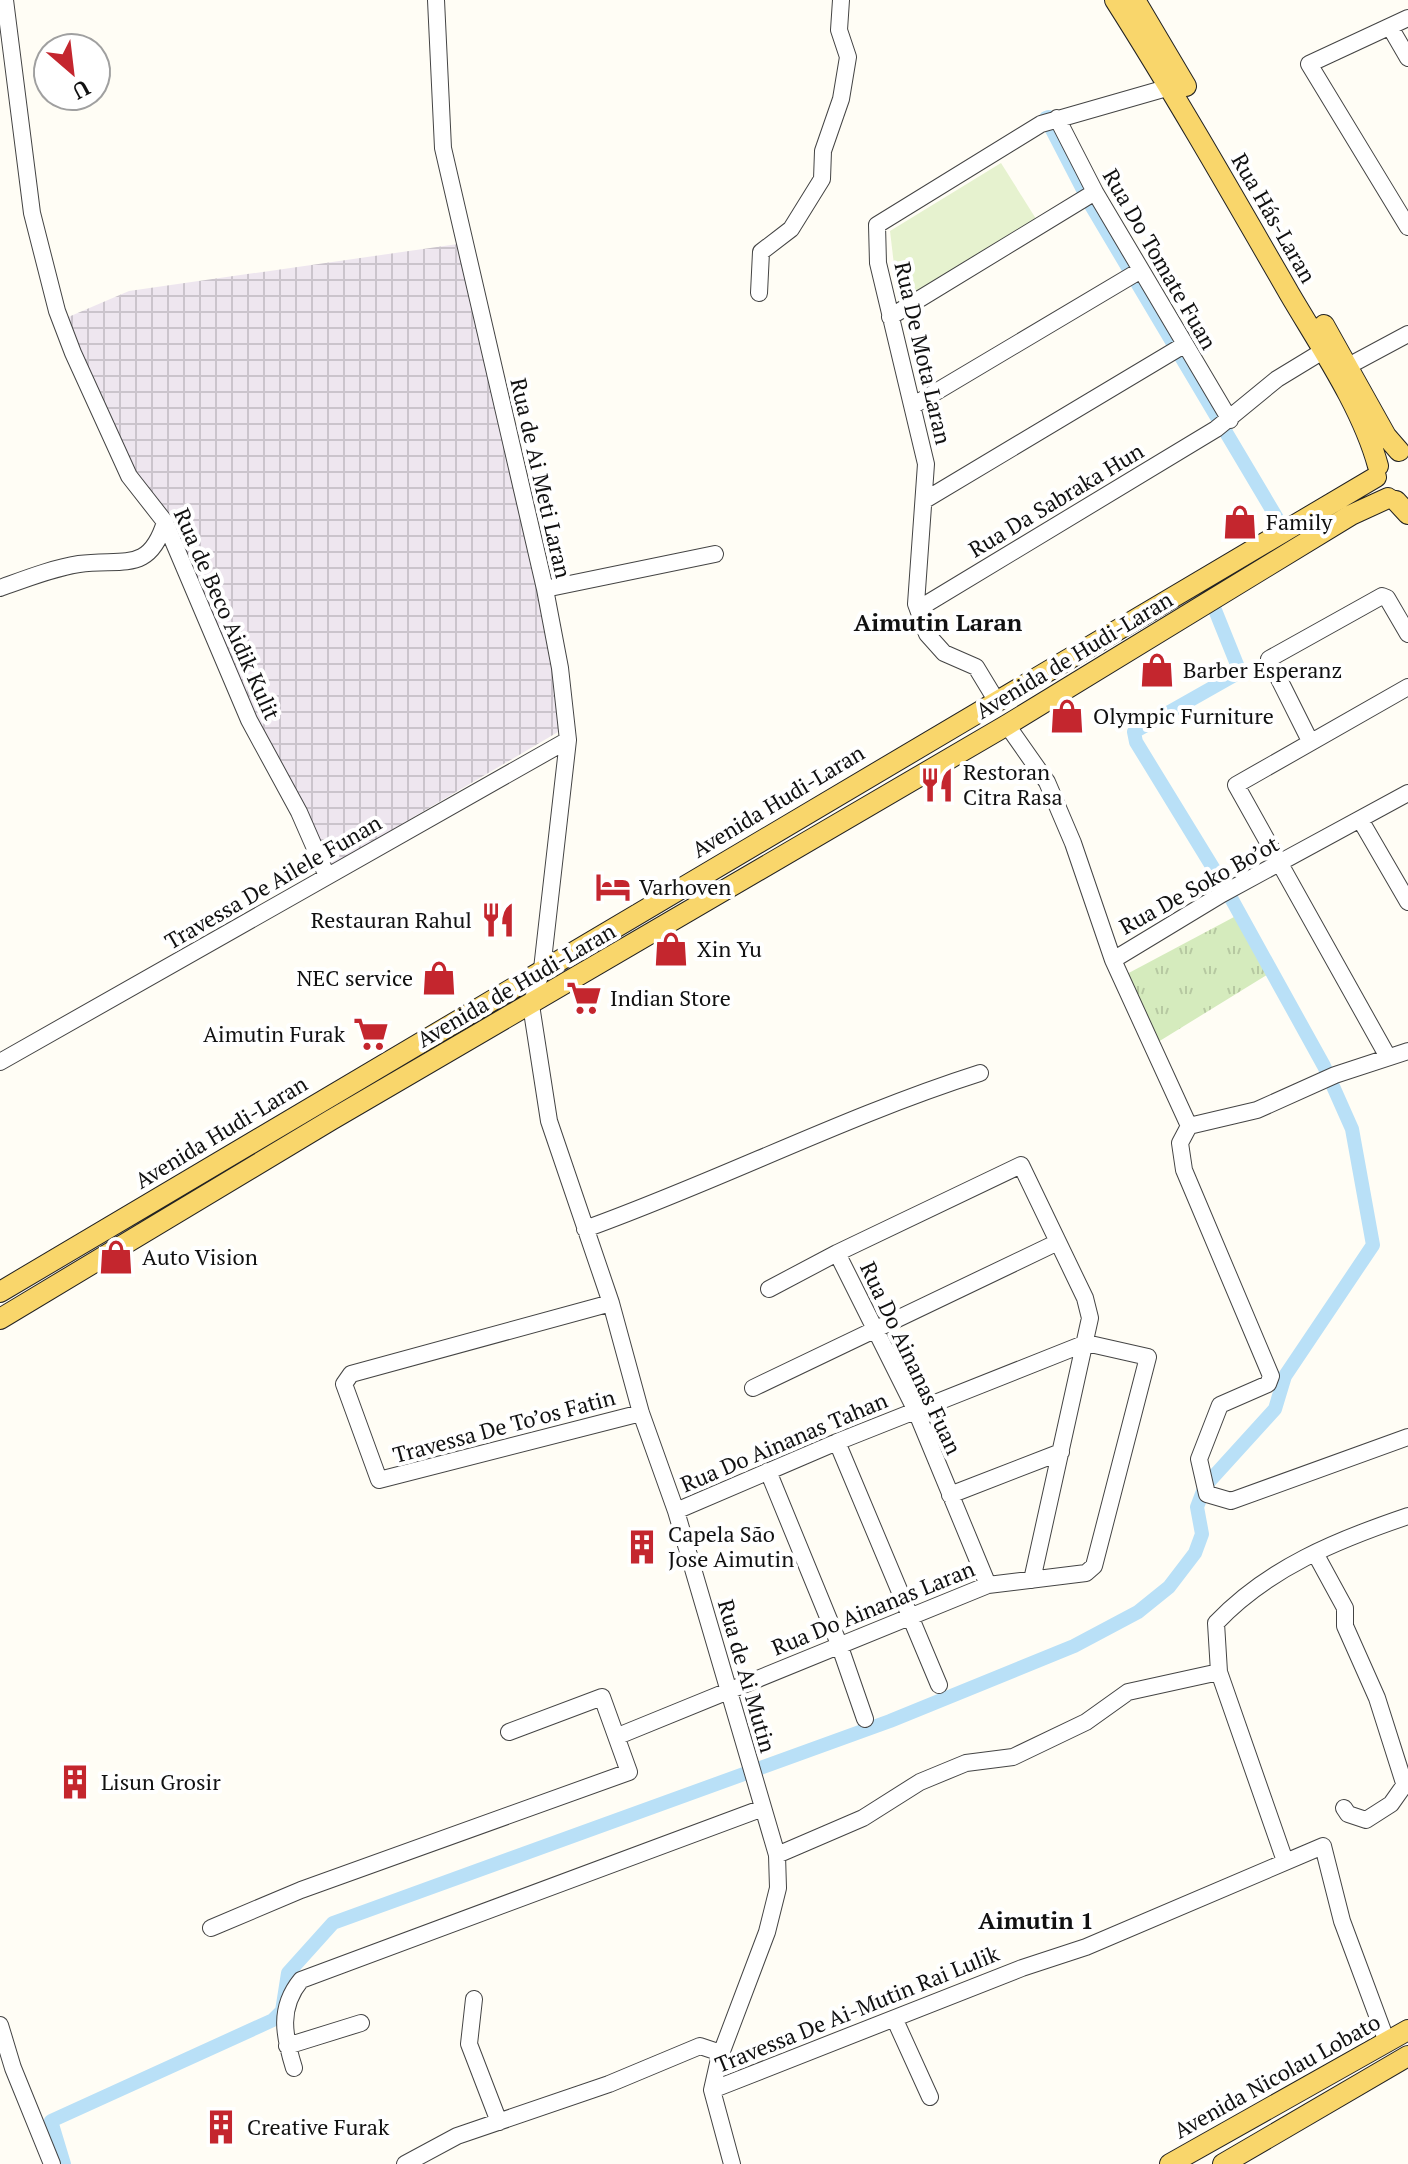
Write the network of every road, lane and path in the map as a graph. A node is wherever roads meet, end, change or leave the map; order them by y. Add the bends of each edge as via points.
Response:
1 (5, 0) edge
2 (436, 0) edge
3 (841, 0) edge
4 (1115, 0) edge
5 (1135, 0) edge
6 (1408, 18) edge
7 (1390, 27) junction
8 (1408, 58) edge
9 (1177, 84) junction
10 (1057, 118) junction
11 (1088, 196) junction
12 (1408, 227) edge
13 (1134, 274) junction
14 (759, 293) dead end
15 (890, 317) junction
16 (1408, 334) edge
17 (1178, 350) junction
18 (1323, 351) junction
19 (1341, 370) junction
20 (914, 405) junction
21 (1223, 425) junction
22 (1404, 452) edge
23 (1377, 471) junction
24 (925, 500) junction
25 (1400, 503) edge
26 (165, 522) junction
27 (715, 554) dead end
28 (0, 588) edge
29 (545, 589) junction
30 (918, 609) junction
31 (1408, 634) edge
32 (1408, 687) edge
33 (996, 700) junction
34 (1007, 725) junction
35 (568, 740) junction
36 (1310, 741) junction
37 (1408, 793) edge
38 (1361, 821) junction
39 (1282, 864) junction
40 (327, 876) junction
41 (1408, 902) edge
42 (1113, 960) junction
43 (542, 969) junction
44 (531, 1005) junction
45 (1408, 1051) edge
46 (1388, 1057) junction
47 (0, 1062) edge
48 (980, 1073) dead end
49 (1189, 1126) junction
50 (585, 1229) junction
51 (1058, 1242) junction
52 (837, 1253) junction
53 (769, 1289) dead end
54 (0, 1292) edge
55 (611, 1303) junction
56 (0, 1319) edge
57 (877, 1332) junction
58 (1086, 1343) junction
59 (753, 1388) dead end
60 (916, 1411) junction
61 (641, 1413) junction
62 (1408, 1437) edge
63 (837, 1442) junction
64 (1061, 1452) junction
65 (768, 1471) junction
66 (950, 1495) junction
67 (676, 1511) junction
68 (1408, 1516) edge
69 (1315, 1553) junction
70 (1032, 1580) junction
71 (988, 1585) junction
72 (910, 1616) junction
73 (839, 1644) junction
74 (1219, 1672) junction
75 (939, 1685) dead end
76 (728, 1691) junction
77 (865, 1719) dead end
78 (509, 1732) dead end
79 (618, 1736) junction
80 (1406, 1782) edge
81 (763, 1808) junction
82 (1344, 1808) dead end
83 (777, 1855) junction
84 (1285, 1861) junction
85 (211, 1928) dead end
86 (474, 1999) dead end
87 (895, 2020) junction
88 (361, 2023) dead end
89 (0, 2025) edge
90 (1408, 2030) edge
91 (1387, 2042) junction
92 (287, 2046) junction
93 (721, 2053) junction
94 (1408, 2056) edge
95 (294, 2068) dead end
96 (712, 2090) junction
97 (930, 2097) dead end
98 (499, 2122) junction
99 (52, 2164) edge
100 (405, 2164) edge
101 (732, 2164) edge
102 (1170, 2164) edge
103 (1223, 2164) edge

1 - 26 street, Rua de Beco Aidik Kulit via 32,213 57,311 129,476
2 - 29 street, Rua de Ai Meti Laran via 443,148
3 - 14 street via 839,30 848,57 841,99 823,151 822,179 791,229 761,252
4 - 9 main road, Rua Hás-Laran
5 - 9 main road, Rua Hás-Laran
6 - 7 street
7 - 8 street
7 - 12 street via 1309,64
9 - 10 street, Rua De Mota Laran
9 - 18 main road, Rua Hás-Laran
9 - 19 main road, Rua Hás-Laran
10 - 11 street, Rua Do Tomate Fuan
10 - 15 street, Rua De Mota Laran via 877,225 878,263
11 - 13 street, Rua Do Tomate Fuan
11 - 15 street
13 - 17 street, Rua Do Tomate Fuan
13 - 20 street
15 - 20 street, Rua De Mota Laran
16 - 19 street
17 - 21 street, Rua Do Tomate Fuan
17 - 24 street
18 - 19 main road, Rua Hás-Laran
18 - 21 street, Rua Da Sabraka Hun via 1277,379
19 - 22 main road, Rua Hás-Laran via 1386,436
19 - 23 main road, Rua Hás-Laran via 1372,443
20 - 24 street, Rua De Mota Laran via 926,464
21 - 30 street, Rua Da Sabraka Hun
22 - 23 main road, Avenida Hudi-Laran via 1391,454
23 - 25 main road, Rua Hás-Laran via 1381,492
23 - 33 main road, Avenida Hudi-Laran
24 - 30 street, Rua De Mota Laran
25 - 34 main road, Avenida de Hudi-Laran via 1351,515
26 - 28 street via 158,544 136,561 78,564
26 - 40 street, Rua de Beco Aidik Kulit via 249,720
27 - 29 street
29 - 35 street, Rua de Ai Meti Laran
30 - 33 street via 927,634 944,653 976,667
31 - 36 street via 1382,596 1269,659
32 - 36 street
33 - 43 main road, Avenida Hudi-Laran
34 - 42 street, Rua De Soko Bo’ot via 1047,782
34 - 44 main road, Avenida de Hudi-Laran
35 - 40 street, Travessa De Ailele Funan
35 - 43 street, Rua de Ai Meti Laran
36 - 39 street via 1236,785
37 - 38 street, Rua De Soko Bo’ot
38 - 39 street, Rua De Soko Bo’ot
38 - 41 street
39 - 42 street, Rua De Soko Bo’ot
39 - 46 street
40 - 47 street, Travessa De Ailele Funan
42 - 49 street
43 - 44 street, Rua de Ai Mutin
43 - 54 main road, Avenida Hudi-Laran
44 - 50 street, Rua de Ai Mutin via 549,1121
44 - 56 main road, Avenida de Hudi-Laran
45 - 46 street
46 - 49 street via 1257,1110
48 - 50 street via 884,1106
49 - 62 street via 1180,1143 1184,1170 1271,1376 1268,1384 1220,1405 1199,1459 1204,1486 1231,1501
50 - 55 street, Rua de Ai Mutin
51 - 52 street, Rua Do Ainanas Fuan via 1019,1165
51 - 57 street
51 - 58 street, Rua Do Ainanas Fuan via 1085,1298 1090,1318
52 - 53 street
52 - 57 street, Rua Do Ainanas Fuan
55 - 61 street, Rua de Ai Mutin
55 - 61 street, Travessa De To’os Fatin via 351,1374 344,1384 379,1480
57 - 59 street
57 - 60 street, Rua Do Ainanas Fuan
58 - 60 street, Rua Do Ainanas Tahan
58 - 64 street, Rua Do Ainanas Fuan
58 - 70 street, Rua Do Ainanas Laran via 1148,1357 1094,1566 1086,1573
60 - 63 street, Rua Do Ainanas Tahan
60 - 66 street, Rua Do Ainanas Fuan
61 - 67 street, Rua de Ai Mutin
63 - 65 street, Rua Do Ainanas Tahan
63 - 72 street
64 - 66 street
64 - 70 street, Rua Do Ainanas Fuan
65 - 67 street, Rua Do Ainanas Tahan
65 - 73 street
66 - 71 street, Rua Do Ainanas Fuan
67 - 76 street, Rua de Ai Mutin
68 - 69 street
69 - 74 street via 1243,1594 1216,1623
69 - 80 street via 1345,1608 1345,1626
70 - 71 street, Rua Do Ainanas Laran
71 - 72 street, Rua Do Ainanas Laran
72 - 73 street, Rua Do Ainanas Laran
72 - 75 street
73 - 76 street, Rua Do Ainanas Laran
73 - 77 street
74 - 83 street via 1128,1692 1086,1722 1013,1757 966,1763 920,1782 863,1818
74 - 84 street
76 - 79 street, Rua Do Ainanas Laran
76 - 81 street, Rua de Ai Mutin
78 - 79 street via 602,1697
79 - 85 street via 628,1775 301,1890
80 - 82 street via 1391,1804 1366,1820
81 - 83 street, Rua de Ai Mutin
81 - 92 street via 301,1980 286,2008
83 - 93 street, Rua de Ai Mutin via 778,1888 767,1932
84 - 87 street, Travessa De Ai-Mutin Rai Lulik via 1086,1947
84 - 91 street, Travessa De Ai-Mutin Rai Lulik via 1323,1846 1342,1921
86 - 98 street via 469,2044
87 - 96 street, Travessa De Ai-Mutin Rai Lulik
87 - 97 street
88 - 92 street
89 - 99 street
90 - 91 main road, Avenida Nicolau Lobato
91 - 102 main road, Avenida Nicolau Lobato
92 - 95 street
93 - 96 street, Rua de Ai Mutin
93 - 98 street via 700,2046
94 - 103 main road
96 - 101 street, Rua de Ai Mutin
98 - 100 street via 457,2136

